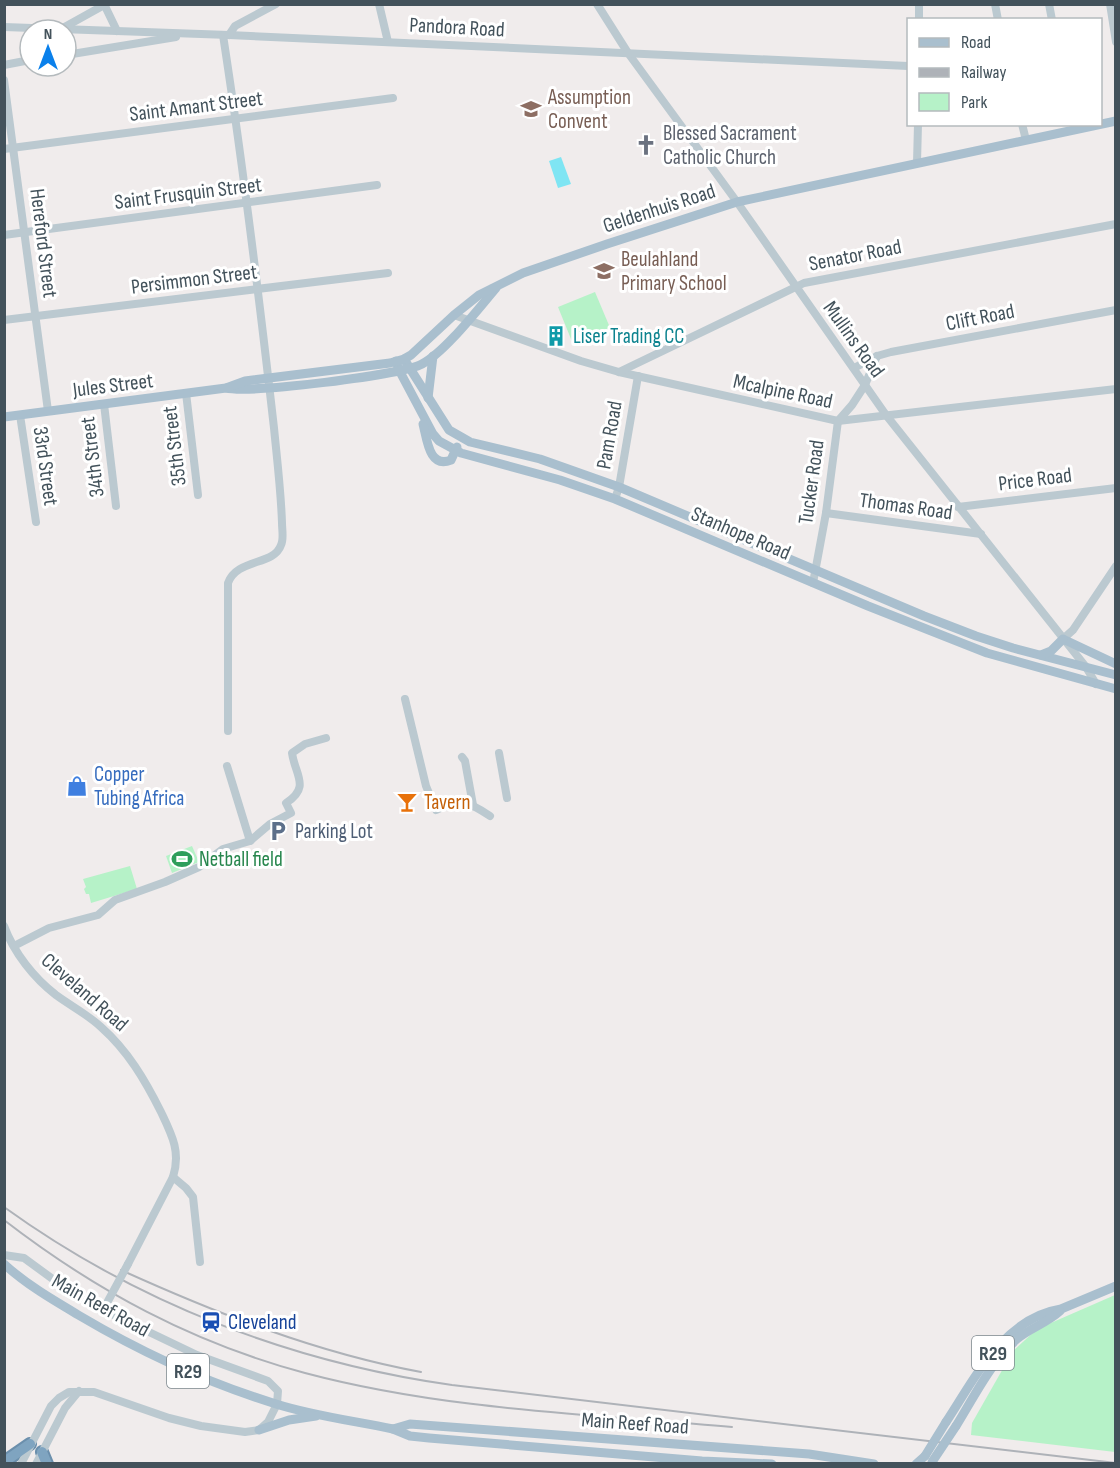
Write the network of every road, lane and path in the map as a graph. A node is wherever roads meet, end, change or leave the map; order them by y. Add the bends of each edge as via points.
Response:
1 (276, 4) edge
2 (379, 4) edge
3 (597, 4) edge
4 (1110, 4) edge
5 (105, 5) edge
6 (78, 19) edge
7 (78, 30) edge
8 (117, 31) junction
9 (193, 35) junction
10 (226, 35) junction
11 (388, 42) junction
12 (1116, 42) edge
13 (78, 53) edge
14 (628, 53) junction
15 (907, 66) edge
16 (4, 80) edge
17 (393, 98) dead end
18 (236, 119) junction
19 (918, 126) edge
20 (1022, 126) edge
21 (1074, 127) edge
22 (1026, 140) junction
23 (14, 147) junction
24 (4, 149) edge
25 (917, 163) junction
26 (377, 185) dead end
27 (737, 202) junction
28 (246, 204) junction
29 (1116, 224) edge
30 (23, 232) junction
31 (4, 235) edge
32 (388, 273) dead end
33 (500, 284) junction
34 (795, 286) junction
35 (258, 290) junction
36 (1116, 310) edge
37 (454, 315) junction
38 (34, 316) junction
39 (4, 320) edge
40 (467, 321) junction
41 (434, 356) junction
42 (877, 356) junction
43 (399, 364) junction
44 (410, 368) junction
45 (854, 368) junction
46 (619, 372) junction
47 (638, 376) junction
48 (268, 383) junction
49 (865, 385) junction
50 (1116, 389) edge
51 (186, 393) junction
52 (428, 398) junction
53 (104, 404) junction
54 (48, 411) junction
55 (421, 413) junction
56 (20, 415) junction
57 (886, 415) junction
58 (4, 417) edge
59 (838, 421) junction
60 (458, 436) junction
61 (457, 451) junction
62 (567, 467) junction
63 (560, 480) junction
64 (619, 487) junction
65 (1116, 488) edge
66 (198, 495) dead end
67 (615, 499) junction
68 (116, 506) dead end
69 (958, 507) junction
70 (826, 513) junction
71 (36, 522) dead end
72 (981, 534) junction
73 (767, 549) junction
74 (762, 561) junction
75 (1116, 566) edge
76 (815, 570) junction
77 (813, 583) junction
78 (1064, 640) junction
79 (1041, 655) junction
80 (1116, 664) edge
81 (1086, 667) junction
82 (1116, 675) edge
83 (1096, 684) junction
84 (1116, 689) edge
85 (405, 699) dead end
86 (228, 730) dead end
87 (326, 738) dead end
88 (500, 753) dead end
89 (462, 757) dead end
90 (227, 766) dead end
91 (507, 798) dead end
92 (473, 805) junction
93 (490, 816) dead end
94 (250, 841) junction
95 (4, 926) edge
96 (14, 946) junction
97 (173, 1177) junction
98 (4, 1255) edge
99 (200, 1262) dead end
100 (4, 1264) edge
101 (1116, 1286) edge
102 (1061, 1309) junction
103 (103, 1310) junction
104 (79, 1391) junction
105 (277, 1404) junction
106 (327, 1415) junction
107 (393, 1429) junction
108 (259, 1430) junction
109 (30, 1444) junction
110 (703, 1446) junction
111 (42, 1452) junction
112 (4, 1462) edge
113 (703, 1462) edge
114 (917, 1463) edge
115 (21, 1464) edge
116 (36, 1464) edge
117 (47, 1464) edge
118 (772, 1464) edge
119 (874, 1464) edge
120 (931, 1464) edge

1 - 10 street
2 - 11 street
3 - 14 street, Mullins Road
4 - 12 street
5 - 6 street
5 - 8 street
7 - 8 street, Pandora Road
8 - 9 street, Pandora Road
9 - 10 street, Pandora Road
9 - 13 street
10 - 11 street, Pandora Road
10 - 18 street
11 - 14 street, Pandora Road
14 - 15 street, Pandora Road
14 - 27 street, Mullins Road
16 - 23 street, Hereford Street
17 - 18 street, Saint Amant Street
18 - 23 street, Saint Amant Street
18 - 28 street
19 - 25 street
20 - 22 street
21 - 22 main road, Geldenhuis Road
22 - 25 main road, Geldenhuis Road
23 - 24 street, Saint Amant Street
23 - 30 street, Hereford Street
25 - 27 main road, Geldenhuis Road
26 - 28 street, Saint Frusquin Street
27 - 33 main road, Geldenhuis Road via 533,269
27 - 34 street, Mullins Road
28 - 30 street, Saint Frusquin Street
28 - 35 street
29 - 34 street, Senator Road
30 - 31 street, Saint Frusquin Street
30 - 38 street, Hereford Street
32 - 35 street, Persimmon Street
33 - 37 main road, Geldenhuis Road
33 - 40 main road, Geldenhuis Road
34 - 45 street, Mullins Road
34 - 46 street, Senator Road
35 - 38 street, Persimmon Street
35 - 48 street
36 - 42 street, Clift Road
37 - 40 street, Mcalpine Road
37 - 43 main road, Geldenhuis Road
38 - 39 street, Persimmon Street
38 - 54 street, Hereford Street
40 - 41 main road, Geldenhuis Road
40 - 46 street, Mcalpine Road
41 - 44 main road, Geldenhuis Road
41 - 52 main road
42 - 45 street, Clift Road
42 - 49 street
43 - 44 main road, Stanhope Road
43 - 48 main road, Jules Street
43 - 55 main road, Stanhope Road
44 - 52 main road, Stanhope Road
45 - 49 street, Mullins Road
46 - 47 street, Mcalpine Road
47 - 59 street, Mcalpine Road
47 - 64 street, Pam Road
48 - 51 main road, Jules Street via 239,383
48 - 86 street via 281,496 282,542 276,553 237,569 228,583
49 - 57 street, Mullins Road
49 - 59 street
50 - 57 street, Mcalpine Road
51 - 53 main road, Jules Street
51 - 66 street, 35th Street
52 - 60 main road, Stanhope Road via 449,430
53 - 54 main road, Jules Street
53 - 68 street, 34th Street
54 - 56 main road, Jules Street
55 - 61 main road, Stanhope Road via 439,441
55 - 61 main road via 434,459 448,462
56 - 58 main road, Jules Street
56 - 71 street, 33rd Street
57 - 59 street, Mcalpine Road
57 - 69 street, Mullins Road
59 - 70 street, Tucker Road
60 - 61 main road
60 - 62 main road, Stanhope Road
61 - 63 main road, Stanhope Road
62 - 63 main road
62 - 64 main road, Stanhope Road
63 - 67 main road, Stanhope Road
64 - 67 street, Pam Road
64 - 73 main road, Stanhope Road
65 - 69 street, Price Road
67 - 74 main road, Stanhope Road
69 - 72 street, Mullins Road
70 - 72 street, Thomas Road
70 - 76 street, Tucker Road
72 - 78 street, Mullins Road
73 - 74 main road
73 - 76 main road, Stanhope Road
74 - 77 main road, Stanhope Road
75 - 78 street
76 - 77 street, Tucker Road
76 - 79 main road, Stanhope Road via 976,636
77 - 83 main road, Stanhope Road via 987,653
78 - 79 main road
78 - 80 main road
78 - 81 street, Mullins Road
79 - 81 main road, Stanhope Road
81 - 82 main road, Stanhope Road
81 - 83 street, Mullins Road
83 - 84 main road, Stanhope Road
85 - 92 street via 426,786 436,810 465,802
87 - 94 street via 292,753 300,782 295,798 286,803 291,813
88 - 91 street
89 - 92 street
90 - 94 street
92 - 93 street
94 - 96 street via 223,849 199,867 165,882 115,900 98,915 49,928
95 - 96 street, Cleveland Road
96 - 97 street, Cleveland Road via 41,982 102,1028 137,1068 175,1143 177,1165
97 - 99 street via 193,1197
97 - 103 street, Cleveland Road, bridge
98 - 103 street via 24,1258
100 - 105 main road, Main Reef Road / R29 via 36,1289 110,1333 176,1366
101 - 102 main road, R29
102 - 114 main road, R29, bridge via 1031,1320 1002,1341
102 - 120 main road, R29, bridge via 1011,1345
103 - 105 street via 197,1355 268,1381 278,1391
104 - 108 street via 94,1392 201,1426 233,1432
104 - 109 street via 55,1401
104 - 111 street via 65,1408
105 - 106 main road, Main Reef Road / R29
105 - 108 street
106 - 107 main road, Main Reef Road / R29
106 - 108 main road via 297,1418
107 - 110 main road, Main Reef Road / R29 via 410,1424
107 - 113 main road, Main Reef Road / R29 via 410,1436
109 - 112 highway
109 - 115 street
110 - 113 street
110 - 119 main road, Main Reef Road / R29
111 - 116 street
111 - 117 highway
113 - 118 main road, Main Reef Road / R29

